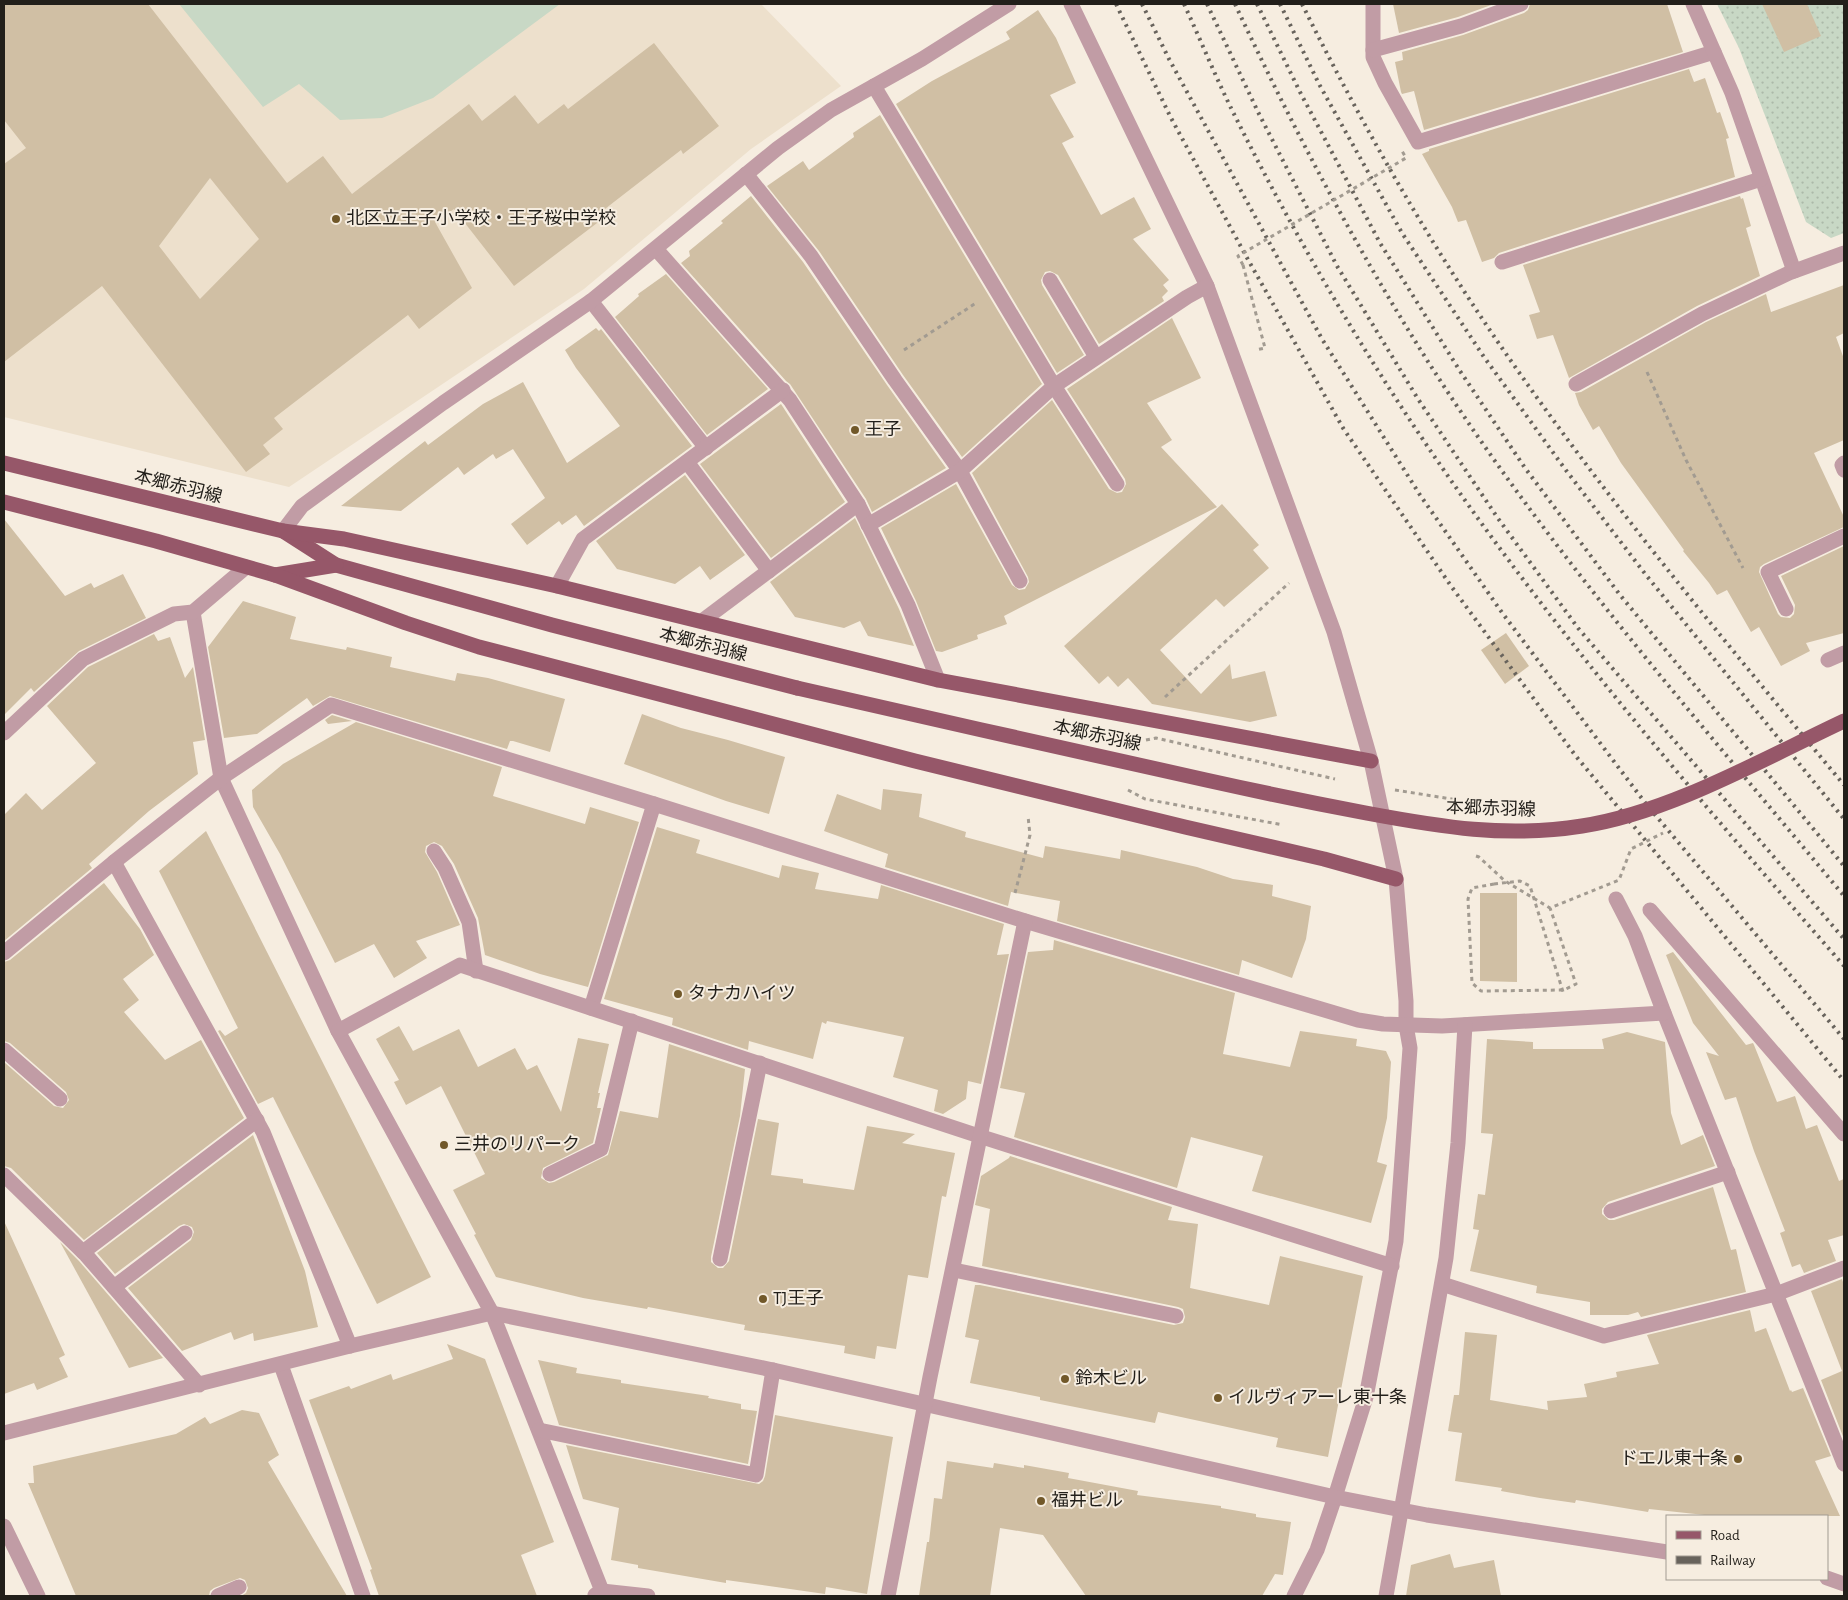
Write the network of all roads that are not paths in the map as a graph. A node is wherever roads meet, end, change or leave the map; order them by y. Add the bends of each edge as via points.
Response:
1 (1071, 4) edge
2 (1374, 4) edge
3 (1521, 4) edge
4 (1693, 4) edge
5 (998, 6) edge
6 (1714, 52) junction
7 (1373, 54) junction
8 (874, 86) junction
9 (746, 174) junction
10 (1761, 179) junction
11 (656, 249) junction
12 (1844, 253) edge
13 (1502, 262) dead end
14 (1794, 271) junction
15 (1050, 280) dead end
16 (1207, 286) junction
17 (591, 300) junction
18 (1096, 357) junction
19 (1576, 384) dead end
20 (1054, 386) junction
21 (783, 390) junction
22 (706, 448) junction
23 (686, 462) junction
24 (1844, 462) edge
25 (4, 463) edge
26 (1844, 470) edge
27 (960, 471) junction
28 (1117, 484) dead end
29 (4, 502) edge
30 (858, 504) junction
31 (868, 525) junction
32 (282, 531) junction
33 (1844, 536) edge
34 (336, 565) junction
35 (246, 567) junction
36 (769, 571) junction
37 (275, 575) junction
38 (1020, 581) dead end
39 (558, 586) junction
40 (1786, 609) dead end
41 (193, 612) junction
42 (702, 621) junction
43 (1844, 653) edge
44 (1828, 660) dead end
45 (938, 680) junction
46 (1844, 721) edge
47 (4, 733) edge
48 (1371, 761) junction
49 (221, 778) junction
50 (654, 804) junction
51 (434, 851) dead end
52 (114, 862) junction
53 (1396, 879) junction
54 (1616, 899) dead end
55 (1650, 910) dead end
56 (1025, 921) junction
57 (4, 953) edge
58 (476, 971) junction
59 (591, 1008) junction
60 (1664, 1013) junction
61 (632, 1021) junction
62 (1406, 1025) junction
63 (1465, 1025) junction
64 (338, 1031) junction
65 (4, 1050) edge
66 (760, 1063) junction
67 (60, 1099) dead end
68 (257, 1120) junction
69 (1844, 1134) edge
70 (980, 1136) junction
71 (1728, 1172) junction
72 (550, 1174) dead end
73 (4, 1175) edge
74 (1611, 1211) dead end
75 (185, 1233) dead end
76 (83, 1252) junction
77 (720, 1259) dead end
78 (1392, 1266) junction
79 (1844, 1268) edge
80 (954, 1270) junction
81 (1442, 1284) junction
82 (114, 1287) junction
83 (1776, 1294) junction
84 (492, 1314) junction
85 (1176, 1316) dead end
86 (350, 1346) junction
87 (281, 1365) junction
88 (773, 1370) junction
89 (199, 1385) junction
90 (925, 1405) junction
91 (539, 1430) junction
92 (4, 1433) edge
93 (1844, 1464) edge
94 (1335, 1497) junction
95 (1402, 1510) junction
96 (4, 1526) edge
97 (1666, 1552) edge
98 (1828, 1578) edge
99 (1844, 1584) edge
100 (239, 1587) dead end
101 (600, 1594) edge
102 (38, 1596) edge
103 (218, 1596) edge
104 (362, 1596) edge
105 (648, 1596) edge
106 (888, 1596) edge
107 (1294, 1596) edge
108 (1386, 1596) edge

1 - 16 street
2 - 7 street
3 - 7 street
4 - 6 street
5 - 8 street via 922,59
6 - 7 street via 1418,142 1385,83
6 - 10 street via 1732,93
8 - 9 street via 831,110
8 - 20 street
9 - 11 street
9 - 27 street via 811,256
10 - 13 street
10 - 14 street
11 - 17 street
11 - 21 street
12 - 14 street
14 - 19 street via 1702,314
15 - 18 street
16 - 18 street
16 - 48 street via 1334,632
17 - 22 street
17 - 32 street via 302,506
18 - 20 street
20 - 27 street
20 - 28 street
21 - 22 street
21 - 30 street
22 - 23 street
23 - 36 street
23 - 39 street via 583,539
24 - 26 street
25 - 32 main road, 本郷赤羽線
27 - 31 street
27 - 38 street
29 - 35 main road, 本郷赤羽線
30 - 31 street
30 - 36 street
31 - 45 street via 908,605
32 - 34 main road, 本郷赤羽線
32 - 39 main road via 353,541
33 - 40 street via 1768,572
34 - 37 main road, 本郷赤羽線
34 - 46 main road, 本郷赤羽線, bridge via 797,688 1303,801 1436,826 1496,832 1538,831 1583,826 1630,815 1714,783
35 - 37 main road, 本郷赤羽線
35 - 41 street
36 - 42 street
37 - 53 main road via 479,646 915,761
39 - 42 main road
41 - 47 street via 174,614 83,659
41 - 49 street
42 - 45 main road
43 - 44 street
45 - 48 main road
48 - 53 street
49 - 50 street via 331,705
49 - 52 street
49 - 64 street
50 - 56 street
50 - 59 street
51 - 58 street via 469,922
52 - 57 street
52 - 68 street
53 - 62 street
54 - 60 street via 1635,936
55 - 69 street
56 - 62 street via 1358,1020
56 - 70 street
58 - 59 street
58 - 64 street via 460,965
59 - 61 street
60 - 63 street
60 - 71 street
61 - 66 street
61 - 72 street via 601,1149
62 - 63 street
62 - 78 street via 1410,1063
63 - 81 street via 1458,1143
64 - 84 street
65 - 67 street
66 - 70 street
66 - 77 street
68 - 76 street
68 - 86 street
70 - 78 street
70 - 80 street
71 - 74 street
71 - 83 street
73 - 76 street
75 - 82 street
76 - 82 street
78 - 94 street via 1366,1397
79 - 83 street
80 - 85 street
80 - 90 street
81 - 83 street via 1604,1336
81 - 95 street
82 - 89 street
83 - 93 street
84 - 86 street
84 - 88 street
84 - 91 street
86 - 87 street
87 - 89 street
87 - 104 street
88 - 90 street
88 - 91 street via 756,1475
89 - 92 street
90 - 94 street
90 - 106 street
91 - 101 street
94 - 95 street
94 - 107 street via 1317,1550
95 - 97 street
95 - 108 street
96 - 102 street
98 - 99 street
100 - 103 street
101 - 105 street

